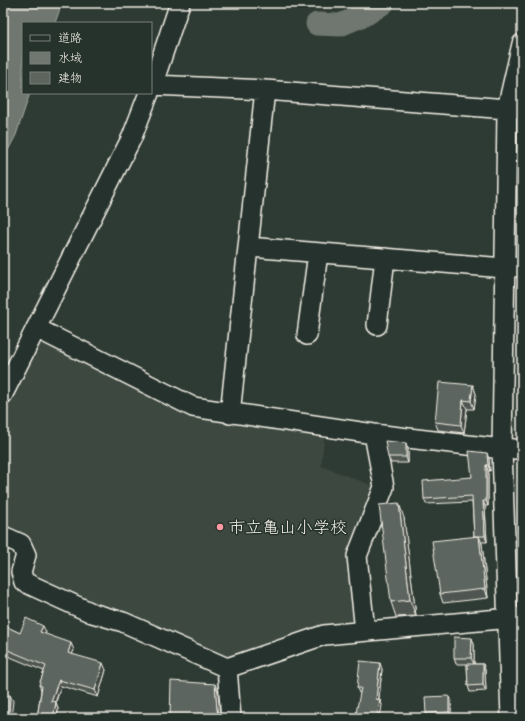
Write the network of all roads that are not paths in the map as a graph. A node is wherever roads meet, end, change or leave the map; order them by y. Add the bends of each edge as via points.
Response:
1 (180, 3) edge
2 (522, 44) edge
3 (152, 86) edge
4 (152, 89) edge
5 (266, 90) junction
6 (149, 94) edge
7 (515, 108) edge
8 (248, 247) junction
9 (318, 253) junction
10 (385, 258) junction
11 (513, 267) edge
12 (377, 325) dead end
13 (36, 328) junction
14 (307, 335) dead end
15 (3, 394) edge
16 (230, 414) junction
17 (374, 434) junction
18 (502, 449) junction
19 (522, 449) edge
20 (3, 536) edge
21 (515, 617) edge
22 (365, 631) junction
23 (226, 668) junction
24 (231, 718) edge
25 (511, 718) edge

1 - 3 street
2 - 7 street
4 - 5 street
5 - 7 street
5 - 8 street
6 - 13 street via 132,136
7 - 11 street
8 - 9 street
8 - 16 street
9 - 10 street
9 - 14 street
10 - 11 street
10 - 12 street
11 - 18 street
13 - 15 street
13 - 16 street via 193,407
16 - 17 street
17 - 18 street
17 - 22 street via 384,487 357,556
18 - 19 street
18 - 21 street
20 - 23 street via 21,544 26,555 21,572 24,582
21 - 22 street
21 - 25 street
22 - 23 street via 324,635
23 - 24 street

